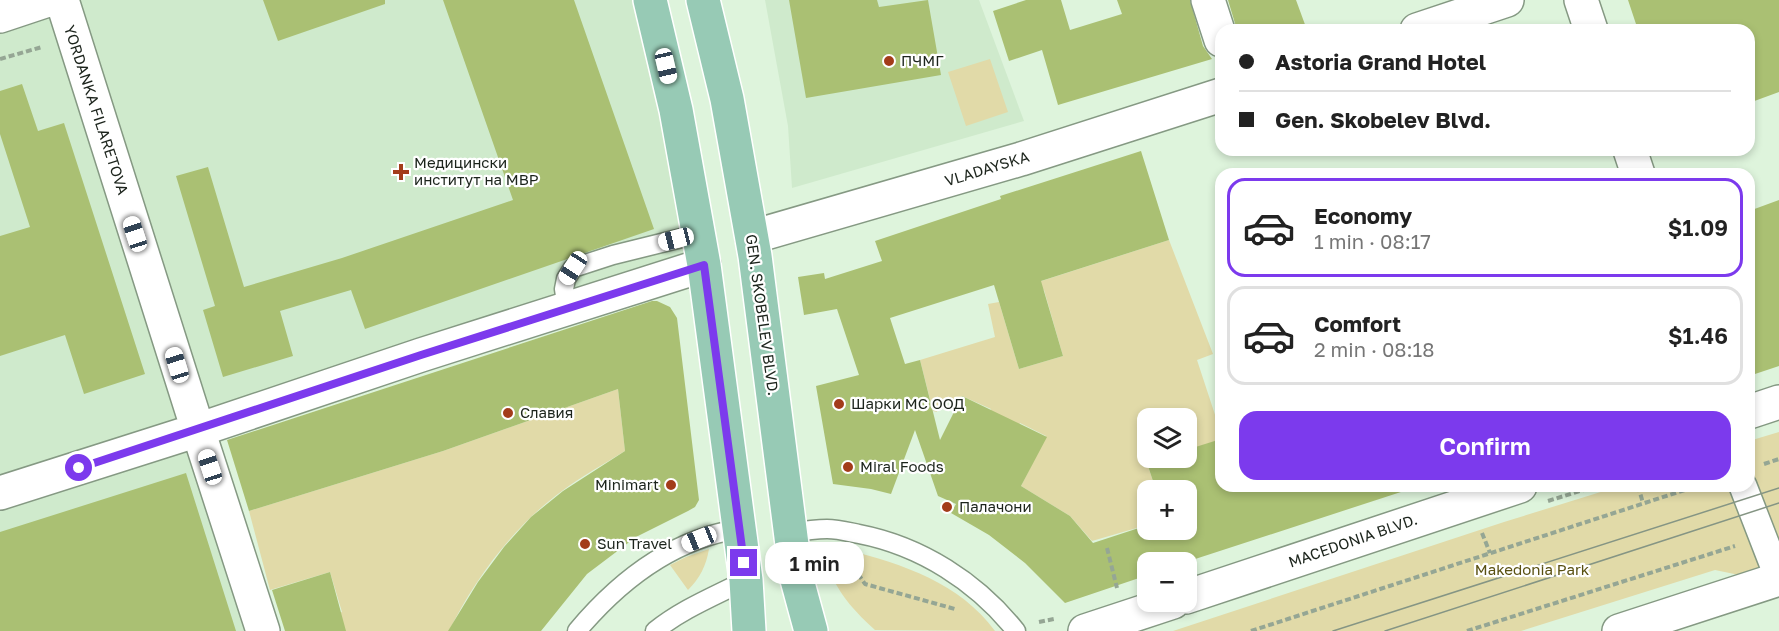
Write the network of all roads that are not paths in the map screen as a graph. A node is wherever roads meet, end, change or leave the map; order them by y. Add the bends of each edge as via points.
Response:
1 (48, 0) edge
2 (62, 0) edge
3 (650, 0) edge
4 (703, 0) edge
5 (1208, 0) edge
6 (1507, 0) edge
7 (1581, 0) edge
8 (0, 15) edge
9 (1216, 24) edge
10 (1435, 24) edge
11 (1589, 24) edge
12 (1215, 97) edge
13 (752, 237) junction
14 (701, 249) junction
15 (1779, 402) edge
16 (1755, 410) edge
17 (198, 430) junction
18 (1502, 492) edge
19 (1745, 492) edge
20 (0, 493) edge
21 (739, 529) junction
22 (790, 533) junction
23 (746, 580) junction
24 (1779, 580) edge
25 (1197, 593) edge
26 (1143, 612) edge
27 (1016, 630) edge
28 (263, 631) edge
29 (577, 631) edge
30 (655, 631) edge
31 (749, 631) edge
32 (811, 631) edge
33 (1085, 631) edge
34 (1618, 631) edge

1 - 8 street
2 - 17 street, YORDANKA FILARETOVA
3 - 14 main road via 676,110
4 - 13 main road, GEN. SKOBELEV BLVD. via 727,99
5 - 9 street
6 - 10 street
7 - 11 street
12 - 13 street, VLADAYSKA via 1021,159
13 - 22 main road, GEN. SKOBELEV BLVD.
14 - 17 street via 567,308
14 - 21 main road
15 - 16 street
17 - 20 street
17 - 28 street, YORDANKA FILARETOVA
18 - 25 street, MACEDONIA BLVD.
19 - 24 street
21 - 23 main road
21 - 29 lane via 715,533 651,563 621,585
22 - 27 lane via 828,529 869,536 919,553 971,586
22 - 32 main road, GEN. SKOBELEV BLVD. via 796,576
23 - 30 lane via 691,606
23 - 31 main road
24 - 34 street
26 - 33 street

